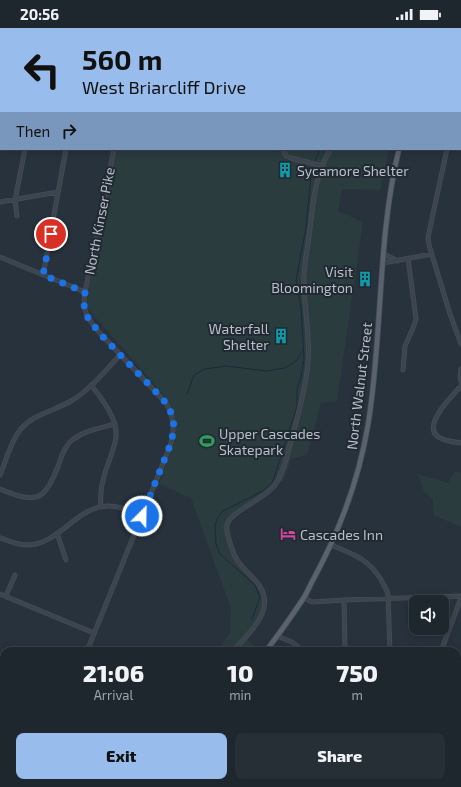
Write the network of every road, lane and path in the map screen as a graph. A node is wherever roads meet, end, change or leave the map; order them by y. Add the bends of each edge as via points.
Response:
1 (25, 150) edge
2 (66, 150) edge
3 (114, 150) edge
4 (283, 150) edge
5 (330, 150) edge
6 (399, 150) edge
7 (447, 150) edge
8 (322, 166) junction
9 (58, 192) junction
10 (15, 200) junction
11 (0, 202) edge
12 (17, 216) dead end
13 (384, 254) junction
14 (432, 254) junction
15 (0, 257) edge
16 (408, 258) junction
17 (399, 261) junction
18 (383, 263) junction
19 (43, 275) junction
20 (85, 292) junction
21 (461, 344) edge
22 (120, 355) junction
23 (461, 369) edge
24 (403, 370) dead end
25 (461, 382) edge
26 (91, 385) junction
27 (461, 386) edge
28 (115, 424) junction
29 (461, 443) edge
30 (0, 476) edge
31 (0, 489) edge
32 (101, 506) junction
33 (142, 516) junction
34 (57, 533) junction
35 (0, 538) edge
36 (331, 545) junction
37 (66, 560) dead end
38 (15, 575) dead end
39 (0, 594) edge
40 (6, 596) junction
41 (461, 597) edge
42 (304, 598) junction
43 (388, 598) junction
44 (344, 600) junction
45 (94, 633) junction
46 (277, 636) junction
47 (89, 647) edge
48 (236, 647) edge
49 (269, 647) edge
50 (298, 647) edge
51 (345, 647) edge
52 (390, 647) edge
53 (442, 647) edge

1 - 10 street
2 - 9 street
3 - 20 street, North Kinser Pike
4 - 8 street via 286,156
5 - 8 street
6 - 13 main road, North Walnut Street via 389,198
7 - 14 street via 428,234
8 - 48 street via 304,274 308,363 296,422 277,483 258,500 234,515 227,525 235,557 259,585 265,599 260,620
9 - 10 street
9 - 19 street
10 - 11 street
10 - 12 street
13 - 17 street
13 - 18 main road, North Walnut Street
14 - 16 street
14 - 21 street
15 - 19 street
16 - 17 street
16 - 24 street via 416,319 405,346
17 - 18 street
18 - 36 main road, North Walnut Street via 368,425 354,483
19 - 20 street
20 - 22 street, North Kinser Pike via 84,309 88,318
22 - 26 street
22 - 33 street, North Kinser Pike via 166,403 174,424 171,443
23 - 25 street
26 - 28 street
26 - 30 street via 71,401 38,416 23,427
27 - 29 street via 440,411 433,429 439,438
28 - 31 street via 86,432 70,443 50,485 39,496 23,497
28 - 32 street via 115,442 101,485
32 - 33 street via 119,507
32 - 34 street via 87,512
33 - 45 street, North Kinser Pike
34 - 35 street via 43,542 29,545
34 - 37 street
36 - 42 main road, North Walnut Street
36 - 43 street via 370,565 384,585
38 - 40 street
39 - 40 street
40 - 45 street
41 - 43 street
41 - 53 street
42 - 44 street via 312,602
42 - 46 main road, North Walnut Street
43 - 44 street
43 - 52 street
44 - 51 street
45 - 47 street, North Kinser Pike
46 - 49 main road, North Walnut Street
46 - 50 street

